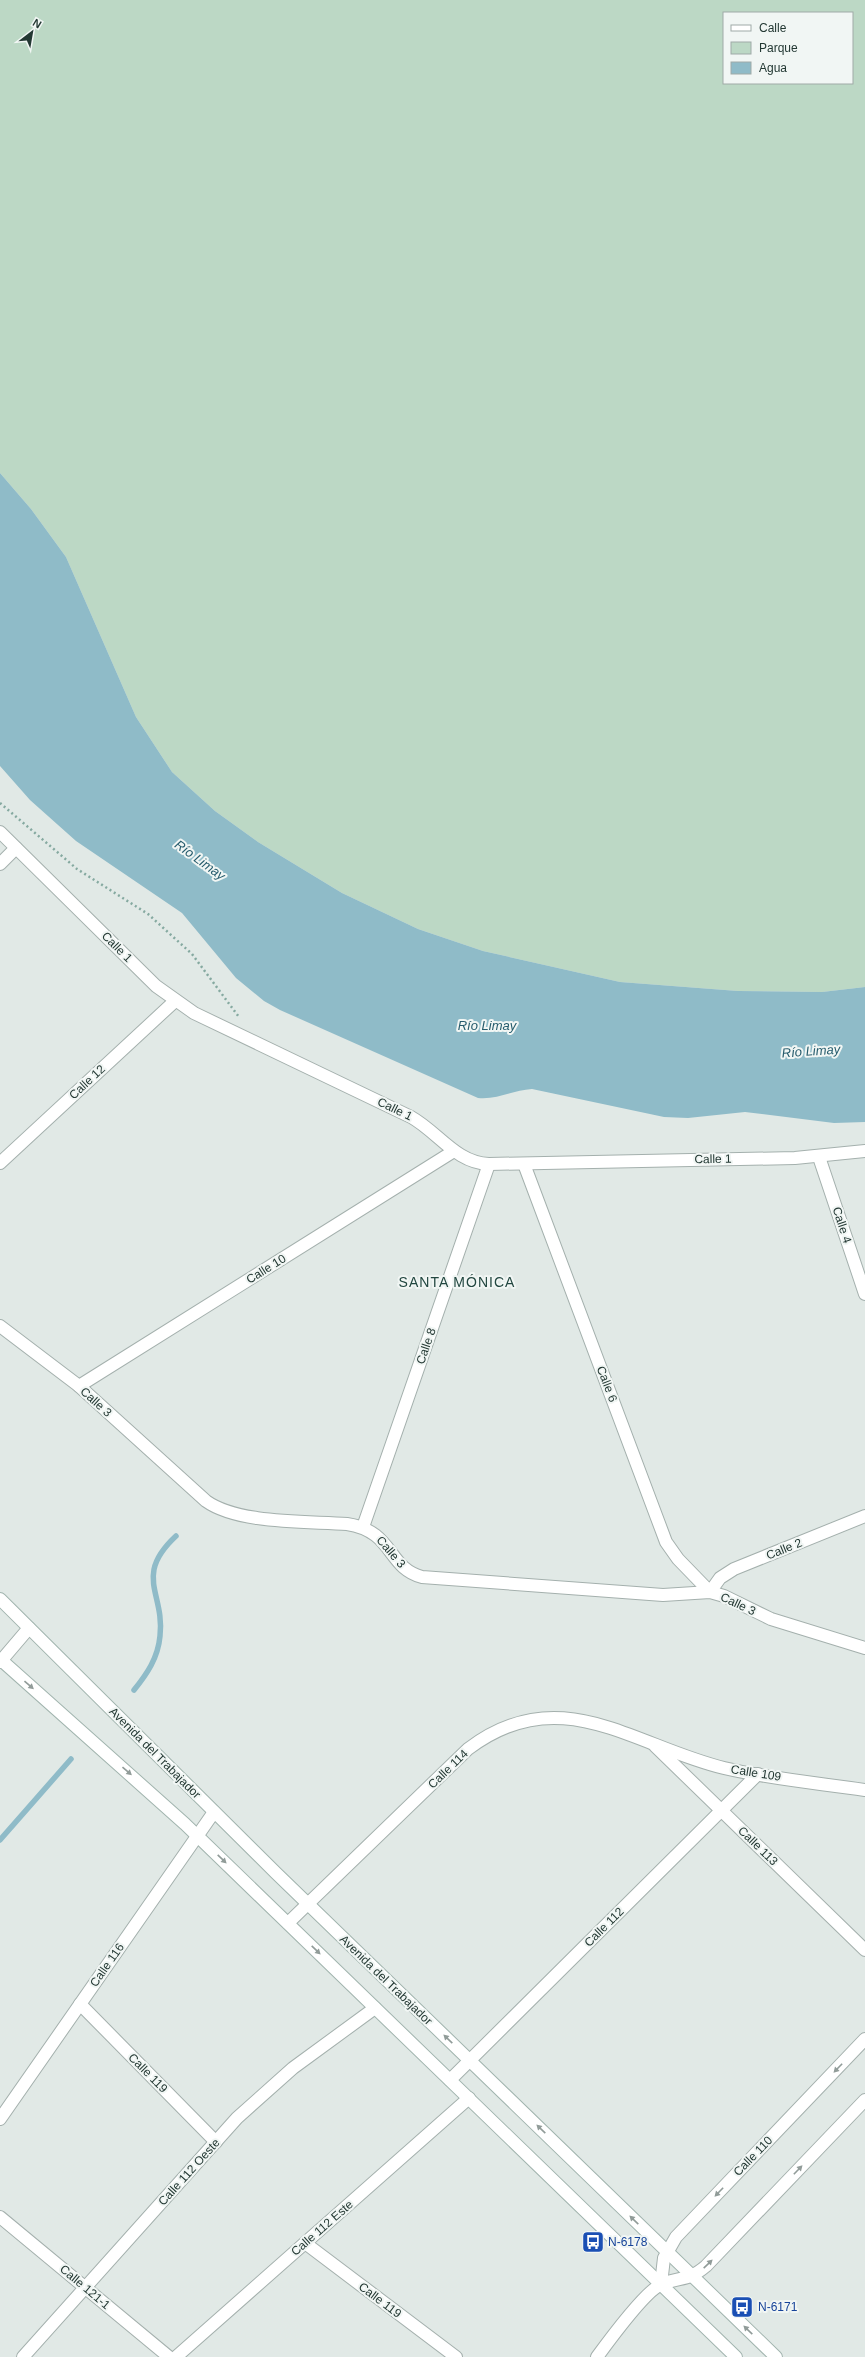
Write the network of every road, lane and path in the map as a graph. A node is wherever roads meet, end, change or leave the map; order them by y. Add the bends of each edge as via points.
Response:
1 (0, 803) edge
2 (0, 832) edge
3 (16, 848) junction
4 (0, 864) edge
5 (174, 1001) junction
6 (241, 1019) dead end
7 (454, 1151) junction
8 (865, 1151) edge
9 (819, 1157) junction
10 (0, 1163) edge
11 (489, 1164) junction
12 (524, 1164) junction
13 (865, 1294) edge
14 (0, 1326) edge
15 (79, 1386) junction
16 (865, 1516) edge
17 (363, 1527) junction
18 (710, 1592) junction
19 (0, 1600) edge
20 (29, 1628) junction
21 (865, 1648) edge
22 (0, 1660) edge
23 (652, 1742) junction
24 (758, 1774) junction
25 (865, 1790) edge
26 (721, 1810) junction
27 (214, 1812) junction
28 (198, 1836) junction
29 (308, 1904) junction
30 (288, 1923) junction
31 (865, 1950) edge
32 (80, 2004) junction
33 (375, 2008) junction
34 (865, 2039) edge
35 (470, 2060) junction
36 (450, 2080) junction
37 (469, 2098) junction
38 (865, 2100) edge
39 (0, 2119) edge
40 (216, 2142) junction
41 (0, 2217) edge
42 (305, 2243) junction
43 (666, 2251) junction
44 (692, 2276) junction
45 (661, 2284) junction
46 (85, 2287) junction
47 (23, 2357) edge
48 (169, 2357) edge
49 (176, 2357) edge
50 (456, 2357) edge
51 (597, 2357) edge
52 (736, 2357) edge
53 (776, 2357) edge

1 - 6 path via 77,870 148,914 192,954
2 - 3 street, Calle 1
3 - 4 street
3 - 5 street, Calle 1
5 - 7 street, Calle 1 via 415,1119
5 - 10 street, Calle 12
7 - 11 street, Calle 1 via 467,1160
7 - 15 street, Calle 10
8 - 9 street, Calle 1
9 - 12 street, Calle 1
9 - 13 street, Calle 4
11 - 12 street, Calle 1
11 - 17 street, Calle 8
12 - 18 street, Calle 6 via 666,1542 678,1559
14 - 15 street, Calle 3
15 - 17 street, Calle 3 via 206,1500 222,1510 240,1516
16 - 18 street, Calle 2 via 734,1569 720,1578
17 - 18 street, Calle 3 via 383,1540 404,1568 422,1577 663,1594
18 - 21 street, Calle 3 via 724,1596 771,1619
19 - 20 street, Avenida del Trabajador
20 - 22 street
20 - 27 street, Avenida del Trabajador
22 -> 28 street
23 - 24 street, Calle 109 via 706,1763
23 - 26 street, Calle 113
23 - 29 street, Calle 114 via 607,1726 574,1719 526,1721 494,1732 468,1749
24 - 25 street, Calle 109
24 - 26 street, Calle 112
26 - 31 street, Calle 113
26 - 35 street, Calle 112
27 - 28 street, Calle 116
27 - 29 street, Avenida del Trabajador
28 -> 30 street
28 - 32 street, Calle 116
29 - 30 street, Calle 114
35 -> 29 street, Avenida del Trabajador
30 -> 33 street
32 - 39 street, Calle 116
32 - 40 street, Calle 119
33 - 36 street
33 - 40 street, Calle 112 Oeste via 273,2084
34 -> 43 street, Calle 110
35 - 36 street, Calle 112
43 -> 35 street, Avenida del Trabajador
36 - 37 street
37 - 42 street, Calle 112 Este
37 - 45 street
44 -> 38 street via 713,2259
40 - 46 street, Calle 112 Oeste
41 - 46 street, Calle 121-1
42 - 49 street, Calle 112 Este
42 - 50 street, Calle 119
43 - 44 street, Avenida del Trabajador
43 - 45 street, Calle 110
44 - 45 street
53 -> 44 street, Avenida del Trabajador
45 - 51 street via 626,2319
45 - 52 street
46 - 47 street, Calle 112 Oeste
46 - 48 street, Calle 121-1

